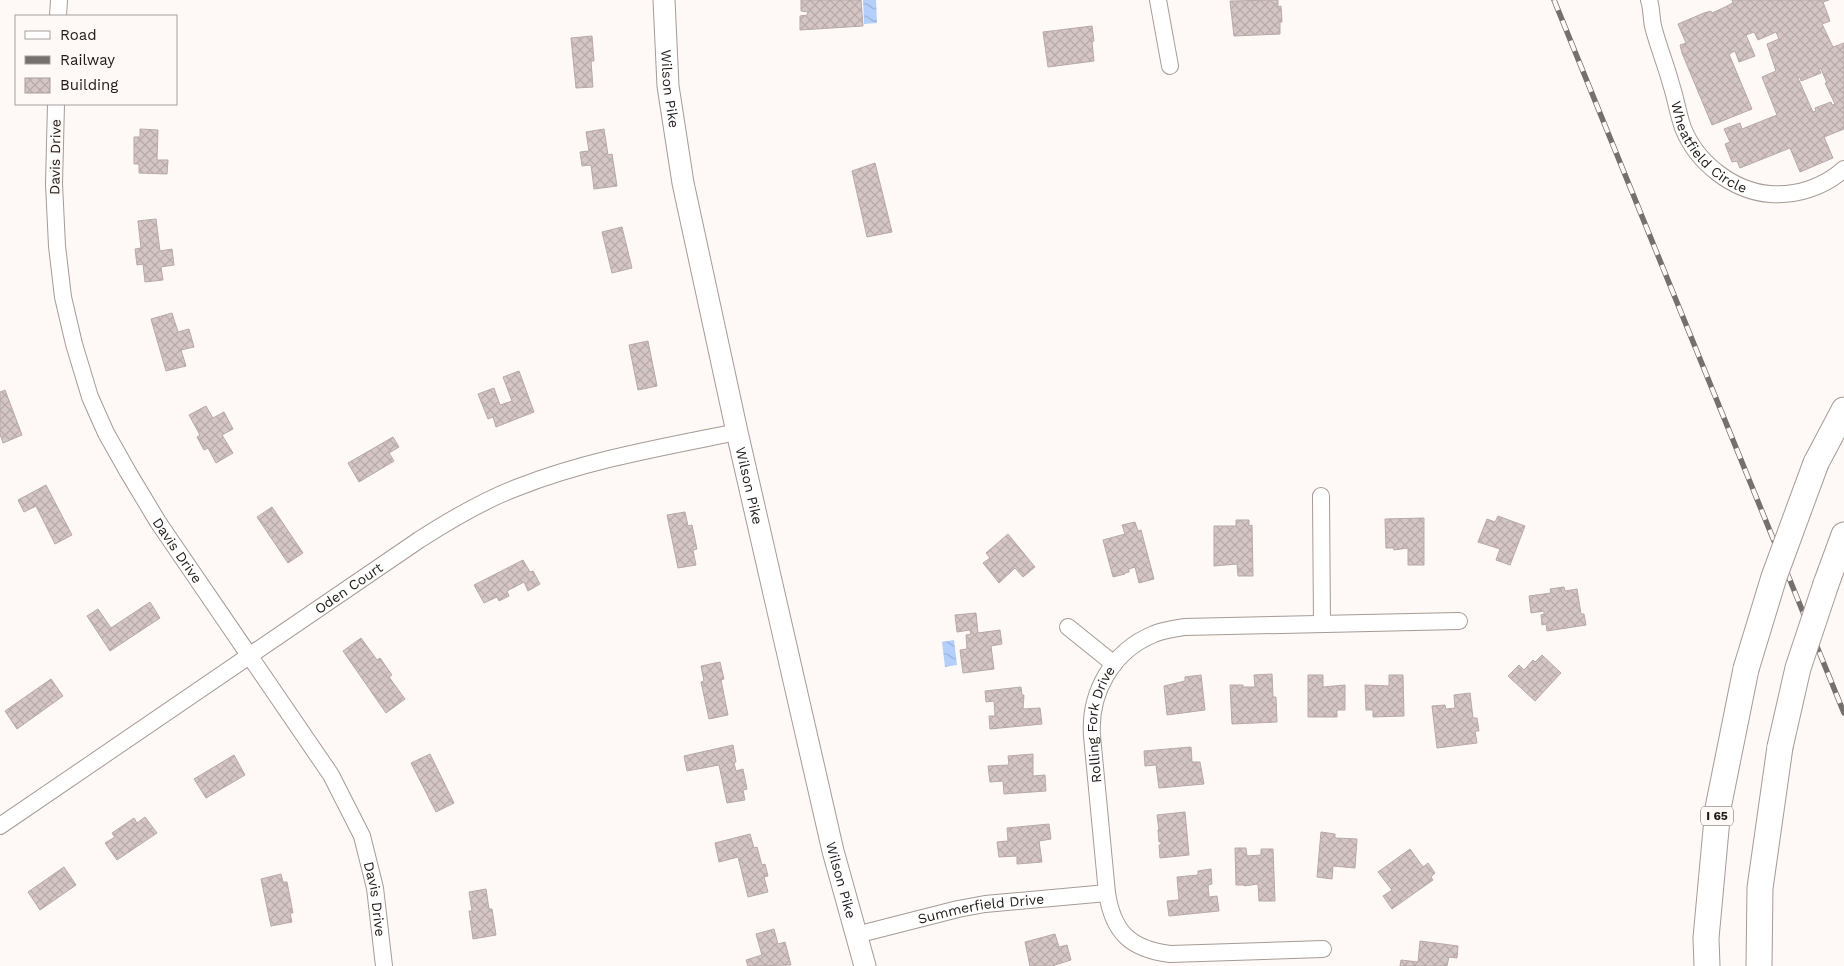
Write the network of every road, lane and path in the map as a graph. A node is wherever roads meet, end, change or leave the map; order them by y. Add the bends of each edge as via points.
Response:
1 (59, 0) edge
2 (664, 0) edge
3 (1158, 0) edge
4 (1649, 0) edge
5 (58, 15) edge
6 (1170, 66) dead end
7 (56, 105) edge
8 (1844, 168) edge
9 (1844, 410) edge
10 (737, 432) junction
11 (1321, 496) dead end
12 (1844, 535) edge
13 (1459, 621) dead end
14 (1322, 624) junction
15 (1068, 626) dead end
16 (250, 656) junction
17 (1114, 664) junction
18 (0, 826) edge
19 (1107, 893) junction
20 (856, 935) junction
21 (1323, 950) dead end
22 (384, 966) edge
23 (865, 966) edge
24 (1707, 966) edge
25 (1759, 966) edge

1 - 5 street
2 - 10 main road, Wilson Pike via 668,86 680,165
3 - 6 street
4 - 8 street, Wheatfield Circle via 1653,27 1684,130 1708,164 1741,186 1775,194 1812,188
7 - 16 street, Davis Drive via 54,184 57,246 63,297 90,397 128,472
9 - 24 highway, I 65, bridge via 1816,463 1774,577 1746,669 1718,808 1706,938
10 - 16 street, Oden Court via 640,452 515,488 459,515 419,540
10 - 20 main road, Wilson Pike via 833,851
11 - 14 street
12 - 25 highway, bridge via 1798,668 1780,747 1760,888
13 - 14 street, Rolling Fork Drive
14 - 17 street, Rolling Fork Drive via 1168,630 1142,640
15 - 17 street
16 - 18 street, Oden Court
16 - 22 street, Davis Drive via 331,775 361,834 375,888
17 - 19 street, Rolling Fork Drive via 1098,690 1091,726
19 - 20 street, Summerfield Drive via 986,904
19 - 21 street, Rolling Fork Drive via 1110,913 1125,936 1157,952
20 - 23 main road, Wilson Pike

